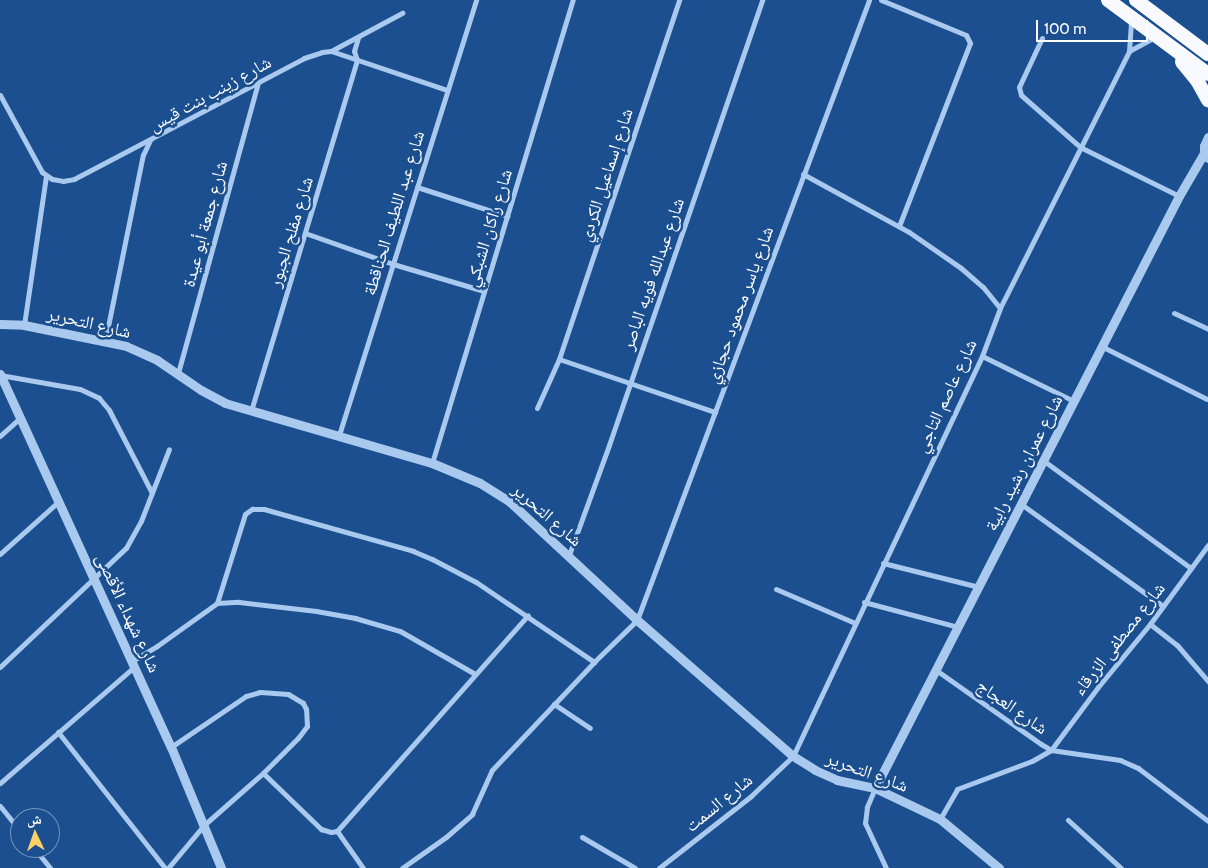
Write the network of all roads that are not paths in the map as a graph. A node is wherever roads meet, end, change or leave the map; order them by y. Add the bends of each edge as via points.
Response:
1 (476, 0) edge
2 (573, 0) edge
3 (679, 0) edge
4 (762, 0) edge
5 (869, 0) edge
6 (881, 0) edge
7 (1108, 0) edge
8 (1136, 0) edge
9 (402, 13) dead end
10 (1131, 18) junction
11 (1155, 36) junction
12 (358, 38) junction
13 (1042, 38) dead end
14 (1172, 50) junction
15 (331, 51) junction
16 (1130, 51) junction
17 (1208, 54) edge
18 (357, 60) junction
19 (1208, 74) edge
20 (258, 82) junction
21 (447, 90) junction
22 (0, 95) edge
23 (1208, 100) edge
24 (1208, 137) edge
25 (150, 140) junction
26 (1080, 147) junction
27 (1205, 155) edge
28 (803, 174) junction
29 (46, 176) junction
30 (417, 187) junction
31 (1179, 196) junction
32 (507, 216) junction
33 (899, 226) junction
34 (305, 233) junction
35 (393, 264) junction
36 (484, 291) junction
37 (1000, 308) junction
38 (1174, 313) dead end
39 (0, 324) edge
40 (24, 325) junction
41 (1208, 330) edge
42 (105, 341) junction
43 (1103, 346) junction
44 (982, 356) junction
45 (559, 359) junction
46 (178, 373) junction
47 (0, 374) edge
48 (630, 384) junction
49 (1207, 399) dead end
50 (1074, 401) junction
51 (536, 408) dead end
52 (251, 412) junction
53 (715, 412) junction
54 (20, 418) junction
55 (338, 435) junction
56 (0, 436) edge
57 (169, 448) dead end
58 (1044, 461) junction
59 (432, 463) junction
60 (152, 493) junction
61 (58, 502) junction
62 (1021, 504) junction
63 (1208, 545) edge
64 (0, 554) edge
65 (569, 556) junction
66 (884, 563) junction
67 (1191, 568) junction
68 (94, 580) junction
69 (979, 587) junction
70 (776, 588) dead end
71 (864, 602) junction
72 (217, 603) junction
73 (1163, 606) junction
74 (528, 615) junction
75 (637, 620) junction
76 (855, 623) junction
77 (1150, 624) junction
78 (959, 627) junction
79 (594, 662) junction
80 (133, 664) junction
81 (0, 667) edge
82 (936, 670) junction
83 (475, 674) junction
84 (1208, 680) edge
85 (554, 704) junction
86 (590, 728) dead end
87 (58, 732) junction
88 (172, 747) junction
89 (1051, 750) junction
90 (793, 756) junction
91 (263, 773) junction
92 (0, 783) edge
93 (875, 788) junction
94 (0, 806) edge
95 (10, 818) edge
96 (940, 819) junction
97 (1068, 820) dead end
98 (1208, 821) edge
99 (204, 825) junction
100 (337, 831) junction
101 (582, 837) dead end
102 (42, 858) edge
103 (50, 868) edge
104 (167, 868) edge
105 (221, 868) edge
106 (363, 868) edge
107 (402, 868) edge
108 (635, 868) edge
109 (659, 868) edge
110 (886, 868) edge
111 (999, 868) edge
112 (1121, 868) edge

1 - 21 street, شارع عبد اللطيف الحناقطة
2 - 32 street, شارع راكان الشبكي
3 - 45 street, شارع إسماعيل الكردي
4 - 48 street, شارع عبدالله فويه الباصر
5 - 28 street, شارع ياسر محمود حجازي
6 - 33 street via 966,35 970,43
7 - 10 highway
8 - 17 highway
9 - 12 street, شارع زينب بنت قيس
10 - 11 highway
10 - 16 street, شارع عاصم التاجي
11 - 14 highway
11 - 16 street
12 - 15 street, شارع زينب بنت قيس
12 - 18 street, شارع مفلح الجبور via 354,51
13 - 26 street via 1019,91
14 - 19 highway
14 - 23 highway
15 - 18 street
15 - 20 street, شارع زينب بنت قيس via 312,54
16 - 26 street, شارع عاصم التاجي
18 - 21 street
18 - 34 street, شارع مفلح الجبور
20 - 25 street, شارع زينب بنت قيس
20 - 46 street, شارع جمعة أبو عيدة
21 - 30 street, شارع عبد اللطيف الحناقطة
22 - 29 street
24 - 27 street, شارع عمران رشيد رابية
25 - 29 street via 74,179 57,181
25 - 42 street, شارع زينب بنت قيس via 144,155
26 - 31 street
26 - 37 street, شارع عاصم التاجي
27 - 31 street, شارع عمران رشيد رابية
28 - 33 street
28 - 53 street, شارع ياسر محمود حجازي
29 - 40 street
30 - 32 street
30 - 35 street, شارع عبد اللطيف الحناقطة
31 - 43 street, شارع عمران رشيد رابية
32 - 36 street, شارع راكان الشبكي
33 - 37 street via 961,268
34 - 35 street
34 - 52 street, شارع مفلح الجبور
35 - 36 street
35 - 55 street, شارع عبد اللطيف الحناقطة
36 - 59 street, شارع راكان الشبكي
37 - 44 street, شارع عاصم التاجي
38 - 41 street
39 - 40 street, شارع التحرير
40 - 42 street, شارع التحرير
42 - 46 street, شارع التحرير via 143,353
43 - 49 street
43 - 50 street, شارع عمران رشيد رابية
44 - 50 street
44 - 66 street, شارع عاصم التاجي
45 - 48 street
45 - 51 street, شارع إسماعيل الكردي
46 - 52 street, شارع التحرير via 212,397
47 - 54 street, شارع شهداء الأقصى
47 - 60 street via 80,389 99,398 109,410
48 - 53 street
48 - 65 street, شارع عبدالله فويه الباصر
50 - 58 street, شارع عمران رشيد رابية
52 - 55 street, شارع التحرير
53 - 75 street, شارع ياسر محمود حجازي
54 - 56 street
54 - 61 street, شارع شهداء الأقصى
55 - 59 street, شارع التحرير
57 - 60 street
58 - 62 street, شارع عمران رشيد رابية
58 - 67 street
59 - 65 street, شارع التحرير via 504,498
60 - 68 street via 132,540
61 - 64 street
61 - 68 street, شارع شهداء الأقصى
62 - 69 street, شارع عمران رشيد رابية
62 - 73 street
63 - 67 street, شارع مصطفى الزرقاء
65 - 75 street, شارع التحرير
66 - 69 street
66 - 71 street, شارع عاصم التاجي
67 - 73 street, شارع مصطفى الزرقاء
68 - 80 street, شارع شهداء الأقصى
68 - 81 street
69 - 78 street, شارع عمران رشيد رابية
70 - 76 street
71 - 76 street, شارع عاصم التاجي
71 - 78 street
72 - 74 street via 245,514 257,509 413,551 476,582
72 - 80 street
72 - 83 street via 258,603 355,618 400,631
73 - 77 street, شارع مصطفى الزرقاء
74 - 79 street
74 - 83 street
75 - 79 street
75 - 90 street, شارع التحرير
76 - 90 street, شارع عاصم التاجي
77 - 84 street via 1177,645
77 - 89 street, شارع مصطفى الزرقاء
78 - 82 street, شارع عمران رشيد رابية
79 - 85 street
80 - 87 street
80 - 88 street, شارع شهداء الأقصى
82 - 89 street, شارع العجاج
82 - 93 street, شارع عمران رشيد رابية
83 - 100 street
85 - 86 street
85 - 107 street via 492,770 472,814
87 - 92 street
87 - 104 street
88 - 91 street via 246,696 260,692 288,694 303,704 307,726
88 - 99 street, شارع شهداء الأقصى
89 - 96 street via 1032,761 957,789
89 - 98 street, شارع العجاج via 1102,757 1138,768
90 - 93 street, شارع التحرير via 837,780
90 - 109 street, شارع السمت via 751,796
91 - 99 street
91 - 100 street via 321,829
93 - 96 street, شارع التحرير
93 - 110 street via 865,823
94 - 95 street
96 - 111 street, شارع التحرير
97 - 112 street
99 - 104 street
99 - 105 street, شارع شهداء الأقصى
100 - 106 street
101 - 108 street
102 - 103 street

